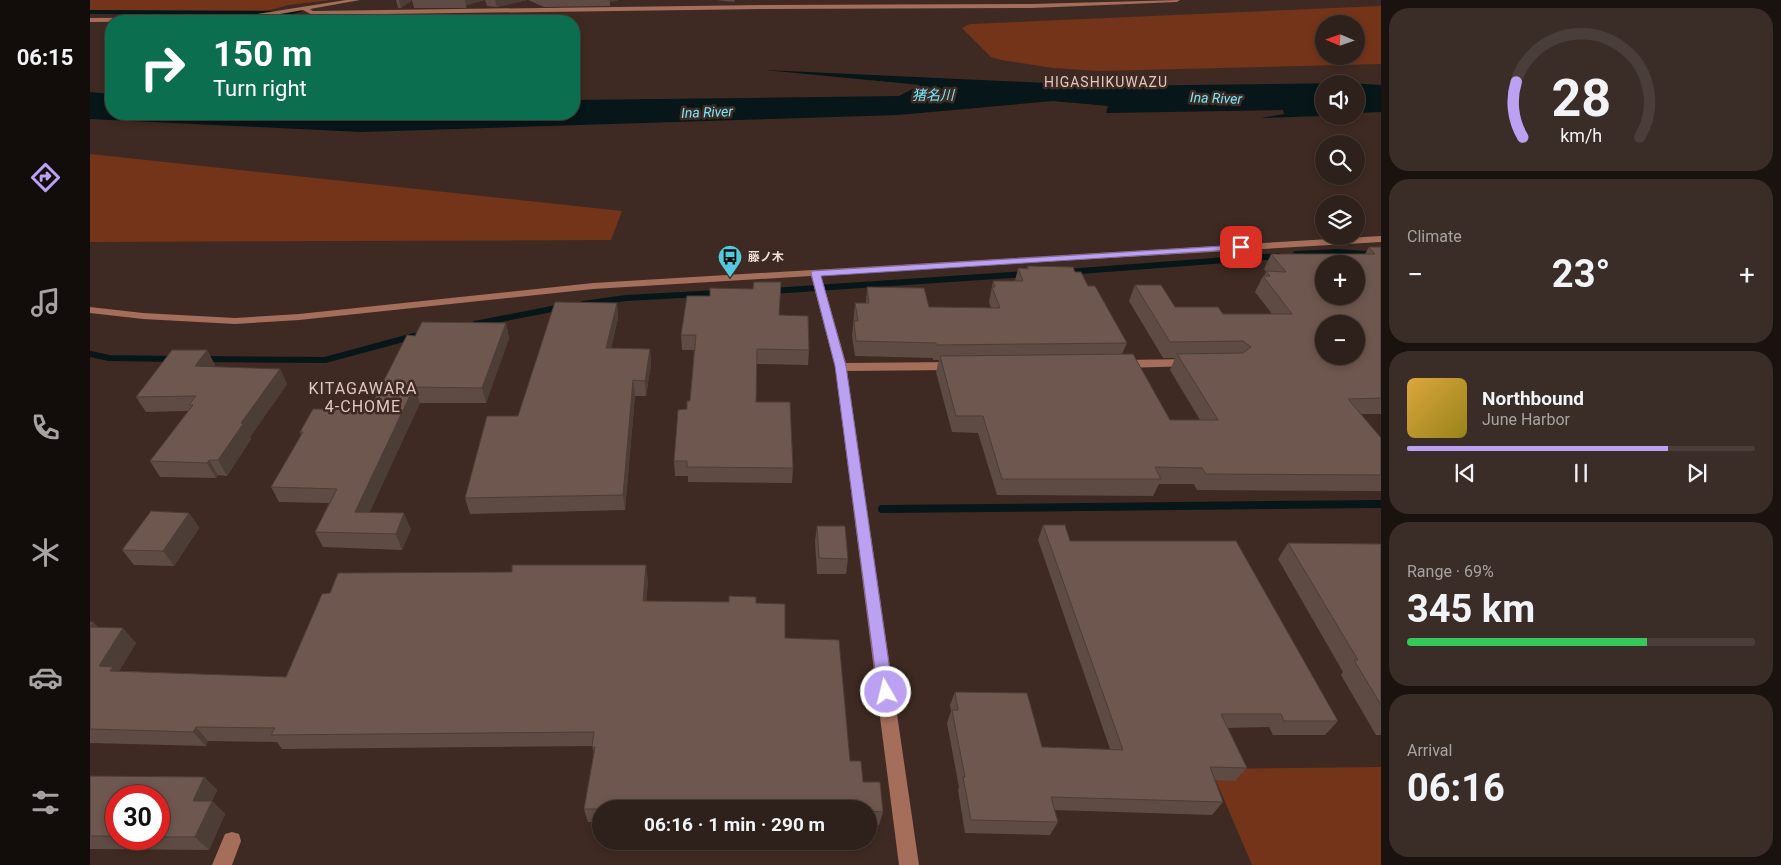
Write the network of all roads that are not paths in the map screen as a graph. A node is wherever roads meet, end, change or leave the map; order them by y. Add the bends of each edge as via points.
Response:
1 (357, 0) edge
2 (759, 0) edge
3 (1177, 0) edge
4 (489, 2) dead end
5 (410, 6) dead end
6 (763, 7) junction
7 (305, 9) junction
8 (402, 12) junction
9 (452, 12) junction
10 (265, 15) edge
11 (90, 20) edge
12 (105, 20) edge
13 (1381, 239) edge
14 (815, 273) junction
15 (90, 310) edge
16 (1206, 363) edge
17 (1107, 364) edge
18 (969, 365) edge
19 (840, 366) junction
20 (232, 841) dead end
21 (222, 865) edge
22 (910, 865) edge

1 - 7 street
2 - 6 street
3 - 6 street via 1032,6
4 - 9 street
5 - 8 street
6 - 9 street
7 - 8 street via 312,13
7 - 10 street
8 - 9 street
11 - 12 street
13 - 14 street
14 - 15 street via 593,286 235,321
14 - 19 street
16 - 17 street
18 - 19 street
19 - 22 street
20 - 21 street

